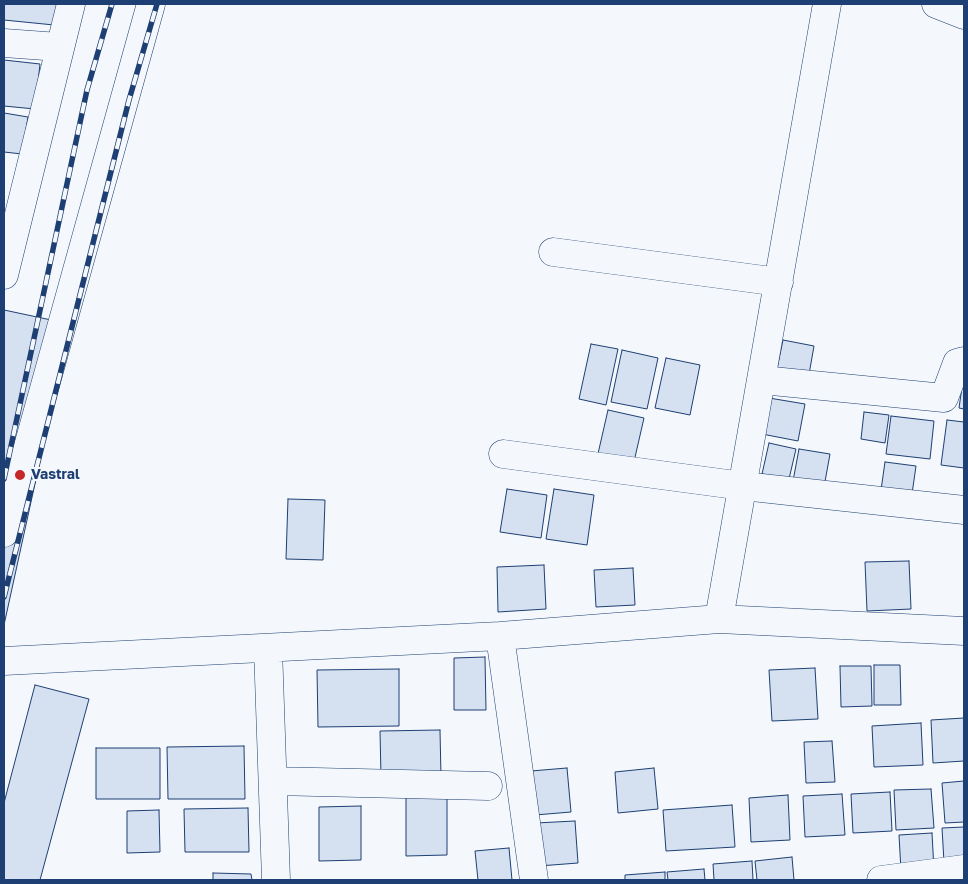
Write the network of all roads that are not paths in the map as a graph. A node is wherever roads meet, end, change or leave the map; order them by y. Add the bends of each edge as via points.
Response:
1 (72, 4) edge
2 (151, 4) edge
3 (828, 4) edge
4 (936, 4) edge
5 (964, 15) edge
6 (4, 43) edge
7 (60, 48) junction
8 (552, 252) dead end
9 (4, 275) edge
10 (779, 282) junction
11 (964, 361) edge
12 (762, 380) junction
13 (502, 454) dead end
14 (743, 486) junction
15 (964, 510) edge
16 (4, 534) edge
17 (719, 619) junction
18 (964, 631) edge
19 (500, 636) junction
20 (268, 648) junction
21 (4, 661) edge
22 (273, 781) junction
23 (488, 786) dead end
24 (964, 868) edge
25 (276, 880) edge
26 (534, 880) edge
27 (881, 880) edge

1 - 7 street
2 - 16 street
3 - 10 street
4 - 5 street
6 - 7 street
7 - 9 street
8 - 10 street
10 - 12 street
11 - 12 street via 957,363 944,398
12 - 14 street
13 - 14 street
14 - 15 street
14 - 17 street
17 - 18 street
17 - 19 street
19 - 20 street
19 - 26 street
20 - 21 street
20 - 22 street
22 - 23 street
22 - 25 street
24 - 27 street

